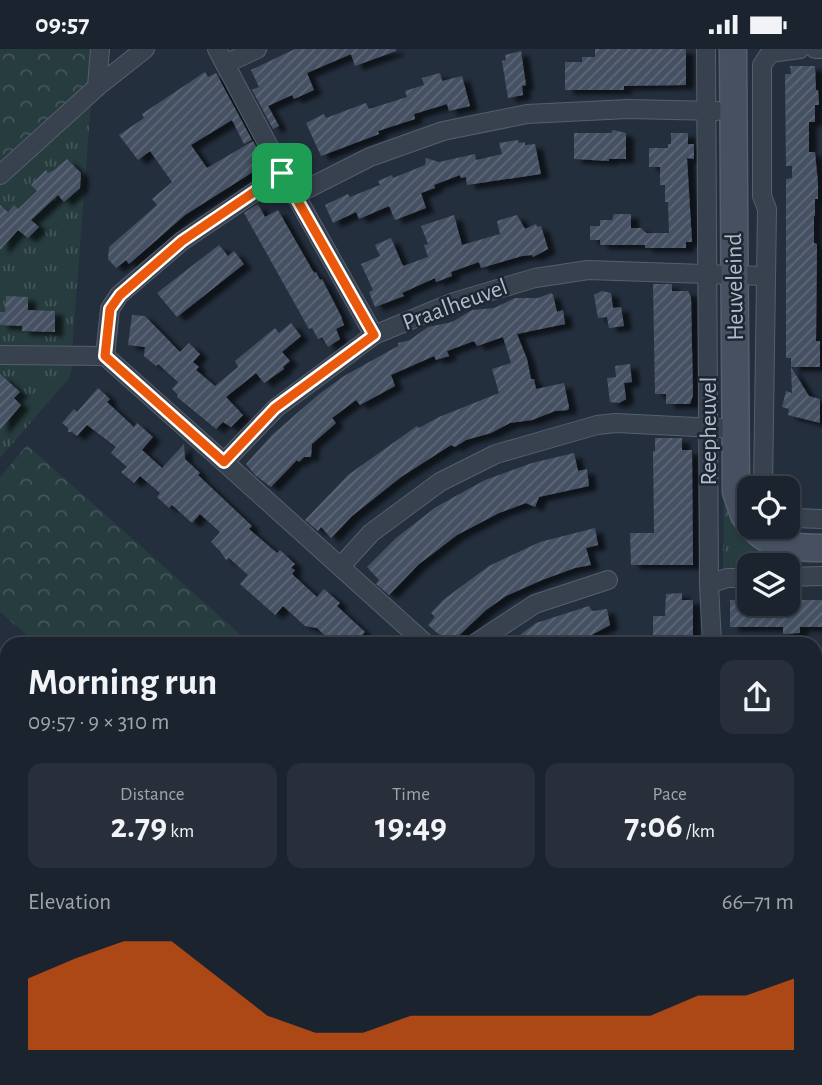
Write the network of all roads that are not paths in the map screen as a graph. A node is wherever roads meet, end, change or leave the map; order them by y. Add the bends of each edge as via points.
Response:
1 (100, 49) edge
2 (257, 49) edge
3 (706, 49) edge
4 (733, 49) edge
5 (800, 49) edge
6 (815, 49) edge
7 (822, 49) edge
8 (142, 51) edge
9 (221, 57) edge
10 (97, 87) junction
11 (733, 110) junction
12 (707, 111) junction
13 (282, 173) junction
14 (0, 175) edge
15 (295, 195) junction
16 (721, 273) junction
17 (766, 276) junction
18 (374, 335) junction
19 (0, 355) edge
20 (105, 356) junction
21 (709, 429) junction
22 (736, 429) junction
23 (224, 462) junction
24 (763, 476) edge
25 (737, 495) edge
26 (800, 518) edge
27 (822, 519) edge
28 (771, 539) edge
29 (822, 548) edge
30 (341, 566) junction
31 (822, 576) edge
32 (800, 577) edge
33 (737, 578) edge
34 (608, 580) dead end
35 (709, 584) junction
36 (418, 637) edge
37 (485, 637) edge
38 (712, 637) edge

1 - 10 street
2 - 9 street
3 - 12 street, Reepheuvel
4 - 11 street, Heuveleind
5 - 17 street via 769,53 762,65
6 - 7 street
8 - 10 street
9 - 13 street
10 - 14 street
11 - 12 street
11 - 16 street, Heuveleind
12 - 15 street via 527,114 443,131 370,157
12 - 16 street, Reepheuvel
13 - 15 street
13 - 20 street via 182,241 120,295 110,309
15 - 18 street
16 - 17 street, Praalheuvel
16 - 18 street, Praalheuvel via 588,270 535,278 454,302
16 - 21 street, Reepheuvel
16 - 22 street, Heuveleind
17 - 24 street
18 - 23 street, Praalheuvel via 275,408
19 - 20 street
20 - 23 street
21 - 22 street
21 - 30 street via 597,425 496,454 440,482 371,533
21 - 35 street, Reepheuvel
22 - 25 street, Heuveleind
23 - 30 street
26 - 27 street
28 - 29 street via 784,546
30 - 36 street
31 - 32 street
33 - 35 street
34 - 37 street via 535,604
35 - 38 street, Reepheuvel

